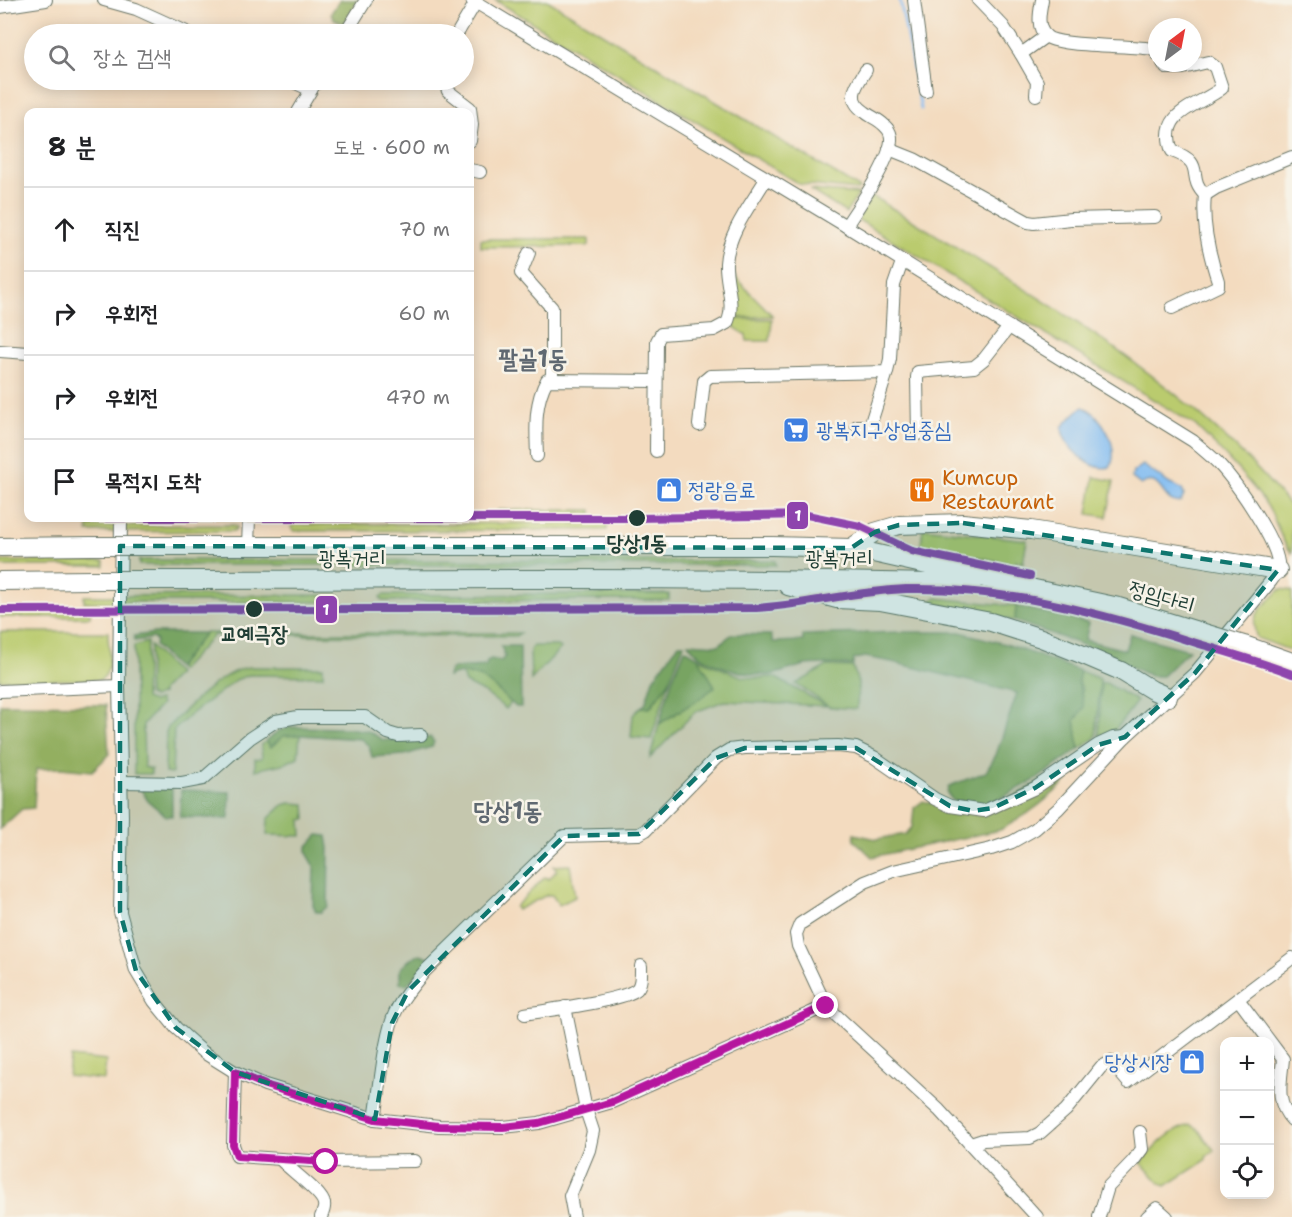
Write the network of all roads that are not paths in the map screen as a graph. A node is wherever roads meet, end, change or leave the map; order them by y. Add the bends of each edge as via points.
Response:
1 (46, 0) edge
2 (104, 0) edge
3 (366, 0) edge
4 (914, 0) edge
5 (978, 0) edge
6 (1042, 0) edge
7 (474, 1) edge
8 (0, 7) edge
9 (169, 24) edge
10 (351, 24) edge
11 (462, 24) edge
12 (1046, 36) junction
13 (1148, 48) edge
14 (1021, 54) junction
15 (1202, 63) edge
16 (866, 70) dead end
17 (311, 90) edge
18 (448, 90) edge
19 (926, 91) dead end
20 (1036, 95) dead end
21 (300, 108) edge
22 (470, 108) edge
23 (890, 149) junction
24 (1292, 157) edge
25 (766, 178) junction
26 (1204, 195) junction
27 (1155, 217) dead end
28 (846, 226) junction
29 (529, 253) dead end
30 (903, 261) junction
31 (1172, 308) dead end
32 (1009, 327) junction
33 (0, 351) edge
34 (24, 353) edge
35 (887, 372) junction
36 (552, 380) junction
37 (656, 381) junction
38 (699, 425) dead end
39 (857, 426) dead end
40 (918, 434) dead end
41 (656, 451) dead end
42 (537, 456) dead end
43 (121, 522) edge
44 (249, 522) edge
45 (0, 546) edge
46 (248, 546) junction
47 (851, 548) junction
48 (1278, 570) junction
49 (772, 580) junction
50 (0, 581) edge
51 (1016, 585) junction
52 (1292, 662) edge
53 (119, 687) junction
54 (0, 691) edge
55 (1168, 697) junction
56 (421, 735) dead end
57 (1125, 737) junction
58 (122, 782) junction
59 (1292, 958) edge
60 (641, 966) dead end
61 (1238, 999) junction
62 (826, 1006) junction
63 (565, 1007) junction
64 (525, 1014) dead end
65 (235, 1072) junction
66 (586, 1110) junction
67 (375, 1119) junction
68 (1292, 1120) edge
69 (1140, 1132) dead end
70 (971, 1144) junction
71 (281, 1160) junction
72 (415, 1161) dead end
73 (321, 1217) edge
74 (574, 1217) edge
75 (1037, 1217) edge
76 (1099, 1217) edge
77 (1147, 1217) edge
78 (1167, 1217) edge

1 - 8 street
2 - 9 street
3 - 10 street
4 - 19 street
5 - 14 street
6 - 12 street via 1040,19
7 - 11 street
7 - 25 street
12 - 13 street via 1065,43
12 - 14 street
14 - 20 street via 1037,82
15 - 26 street via 1215,67 1222,88 1176,117 1170,136 1172,151 1194,164 1197,185
16 - 23 street via 857,85 854,102 890,132
17 - 21 street
18 - 22 street
23 - 27 street via 1028,222
23 - 28 street
24 - 26 street
25 - 28 street
25 - 37 street via 730,244 726,283 731,312 727,323 714,330 661,334 657,341
26 - 31 street via 1209,249 1218,286
28 - 30 street
29 - 36 street via 521,273 552,308
30 - 32 street
30 - 35 street via 894,285
32 - 40 street via 974,367 918,372
32 - 48 street via 1193,441 1216,461 1265,531 1277,555
33 - 34 street
35 - 38 street via 710,376 704,381
35 - 39 street via 870,426
36 - 37 street
36 - 42 street via 547,380 539,394
37 - 41 street
43 - 53 street
44 - 46 street
45 - 46 highway, 광복거리, bridge
46 - 47 highway, 광복거리
47 - 48 highway via 875,532 899,525 963,523 1031,530
47 - 51 highway, 광복거리
48 - 55 street via 1195,673
49 - 50 highway, 광복거리, bridge
49 - 51 highway, 광복거리
49 - 55 highway via 837,599 880,601 991,622 1081,654
51 - 52 highway, 정임다리, bridge via 1119,607
53 - 54 street
53 - 58 street
55 - 57 street
56 - 58 street via 388,733 365,717 298,717 276,721 203,779 182,783
57 - 62 street via 1035,829 990,849 918,864 865,882 800,924 796,934 798,946
57 - 67 street via 1098,745 1035,788 984,811 950,806 935,799 856,748 729,750 716,758 639,834 564,836 425,971 396,1010
58 - 65 street via 120,912 136,971 176,1028 203,1052
59 - 61 street
60 - 63 street via 636,990
61 - 68 street via 1283,1059 1280,1101
61 - 70 street via 1128,1082 1111,1062 1101,1067 1066,1110 1040,1133 1030,1138
62 - 66 street
62 - 70 street
63 - 64 street
63 - 66 street
65 - 67 street
65 - 71 street via 233,1145 237,1156
66 - 67 street via 539,1123 503,1127
66 - 74 street via 593,1131 590,1150 570,1196
69 - 76 street via 1142,1149 1108,1187
70 - 75 street
71 - 72 street
71 - 73 street via 324,1200
77 - 78 street via 1157,1208

